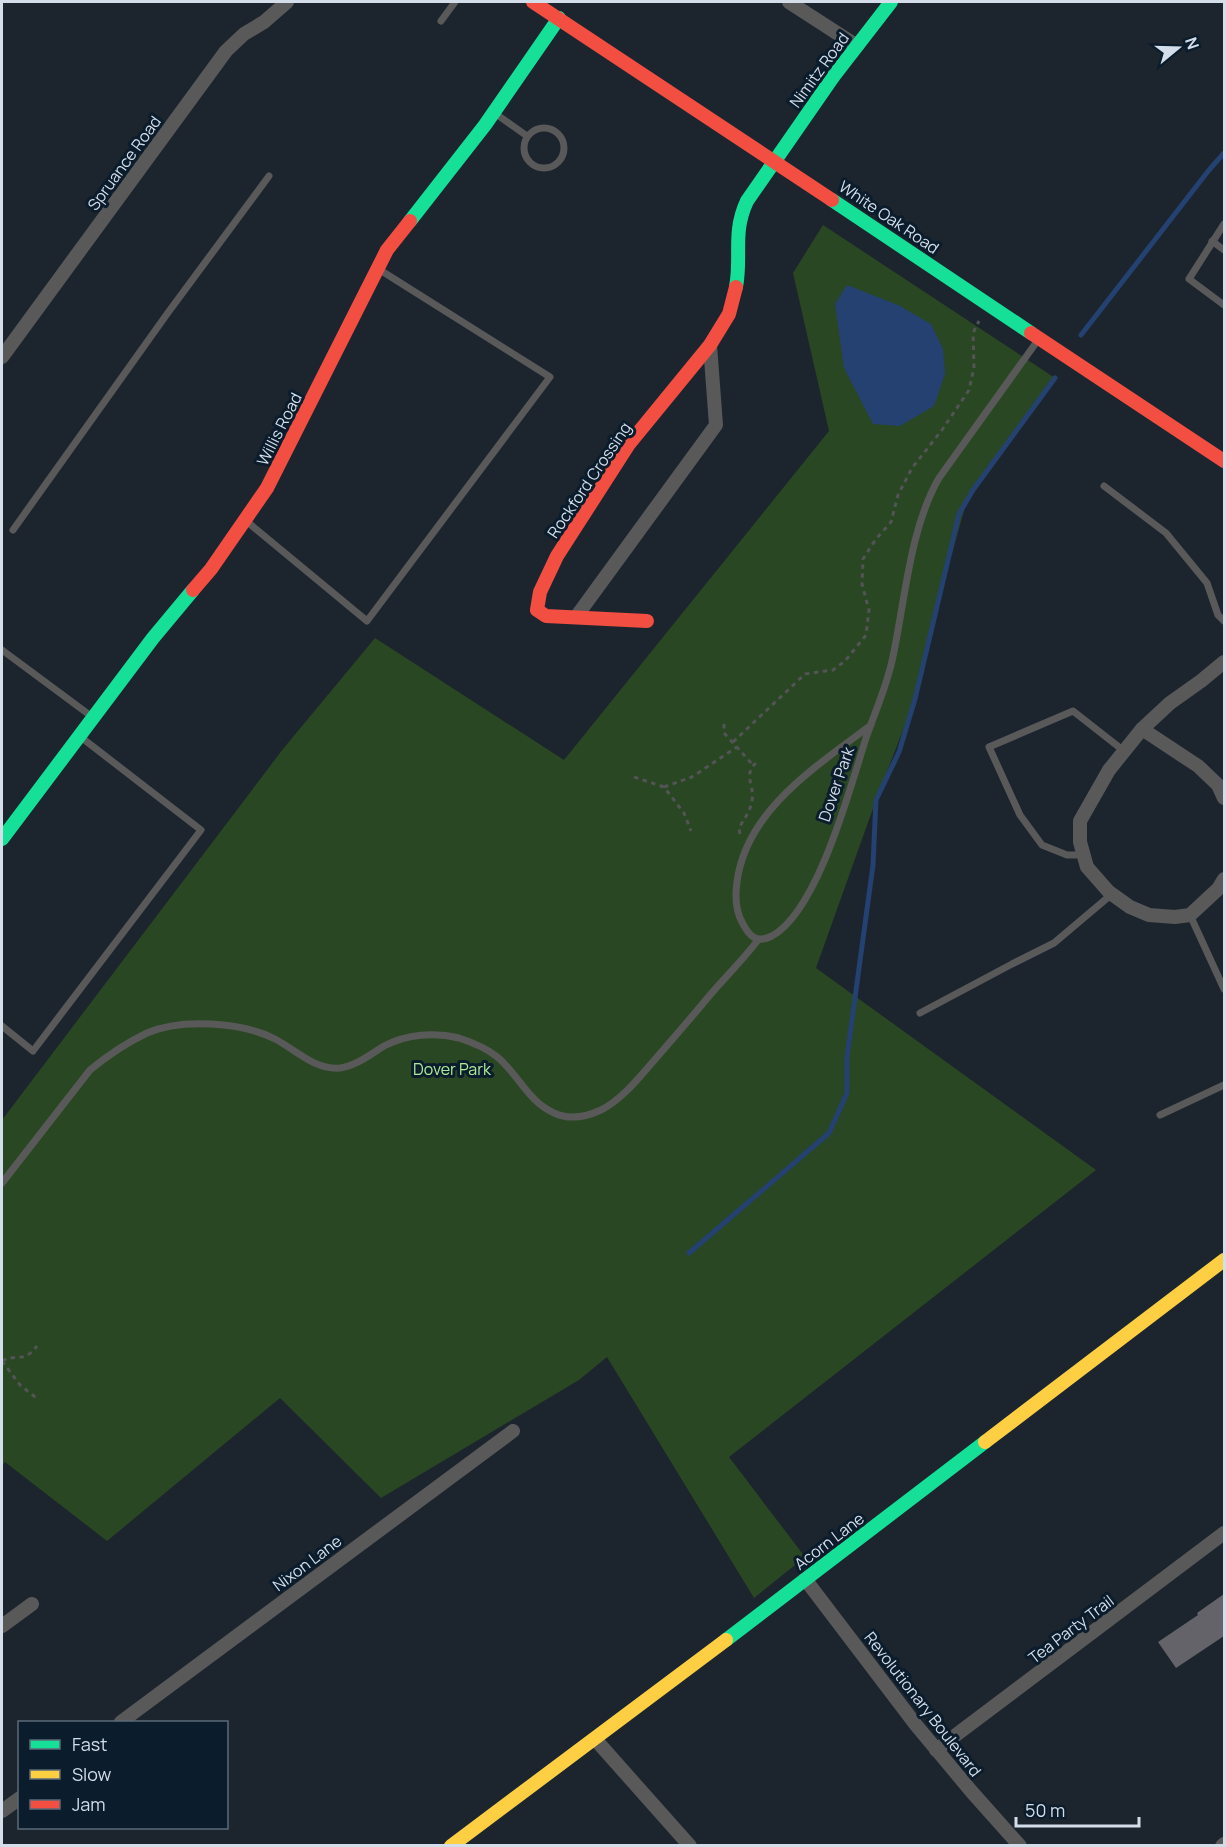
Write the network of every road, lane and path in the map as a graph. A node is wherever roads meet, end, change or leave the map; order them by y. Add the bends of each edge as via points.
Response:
1 (287, 2) edge
2 (455, 2) edge
3 (533, 2) edge
4 (789, 2) edge
5 (891, 2) edge
6 (559, 18) junction
7 (441, 21) dead end
8 (856, 46) junction
9 (494, 113) junction
10 (527, 136) junction
11 (775, 160) junction
12 (269, 176) dead end
13 (1224, 224) edge
14 (1212, 242) junction
15 (1224, 249) edge
16 (378, 269) junction
17 (1224, 305) edge
18 (978, 321) dead end
19 (1040, 338) junction
20 (711, 345) junction
21 (2, 357) edge
22 (1224, 461) edge
23 (1104, 486) dead end
24 (245, 520) junction
25 (13, 530) dead end
26 (576, 617) junction
27 (647, 621) dead end
28 (1224, 621) edge
29 (2, 650) edge
30 (1224, 662) edge
31 (94, 718) junction
32 (724, 724) dead end
33 (871, 725) junction
34 (1142, 729) junction
35 (80, 736) junction
36 (732, 742) junction
37 (737, 747) junction
38 (1124, 751) junction
39 (759, 760) dead end
40 (753, 765) junction
41 (634, 777) dead end
42 (664, 787) junction
43 (1224, 798) edge
44 (691, 831) dead end
45 (741, 836) dead end
46 (2, 839) edge
47 (1083, 855) junction
48 (1224, 879) edge
49 (1113, 894) junction
50 (1190, 915) junction
51 (758, 940) junction
52 (1224, 989) edge
53 (920, 1013) dead end
54 (2, 1026) edge
55 (1224, 1085) edge
56 (1160, 1115) dead end
57 (2, 1183) edge
58 (1224, 1260) edge
59 (36, 1346) dead end
60 (2, 1361) edge
61 (39, 1400) dead end
62 (513, 1431) dead end
63 (1224, 1533) edge
64 (806, 1579) junction
65 (32, 1604) dead end
66 (2, 1626) edge
67 (121, 1721) edge
68 (595, 1739) junction
69 (936, 1750) junction
70 (18, 1799) edge
71 (2, 1811) edge
72 (451, 1845) edge
73 (690, 1845) edge
74 (1020, 1845) edge

1 - 21 street, Spruance Road via 226,51
2 - 7 lane
3 - 6 street, White Oak Road
4 - 8 street
5 - 8 street, Nimitz Road
6 - 9 street, Willis Road
6 - 11 street, White Oak Road
8 - 11 street, Nimitz Road
9 - 10 lane
9 - 16 street, Willis Road via 387,250
10 - 10 lane via 524,153 531,164 545,168 560,160 564,146 558,134 539,128
11 - 19 street, White Oak Road
11 - 20 street, Rockford Crossing via 741,213 734,299
12 - 25 lane
13 - 14 lane
14 - 15 lane
14 - 17 lane via 1189,279
16 - 24 street, Willis Road via 267,488
16 - 24 lane via 550,377 367,621
18 - 36 path via 973,333 974,368 969,390 912,468 898,495 891,522 863,559 862,585 869,610 866,635 834,669 805,674
19 - 22 street, White Oak Road
19 - 33 lane, Dover Park via 930,494 920,523 890,670
20 - 26 street via 716,425
20 - 26 street, Rockford Crossing via 629,444 557,556 540,592 537,610 546,616
23 - 28 lane via 1166,533 1207,583 1218,615
24 - 31 street, Willis Road
26 - 27 street, Rockford Crossing
29 - 31 lane
30 - 34 street
31 - 35 street, Willis Road
32 - 36 path via 724,733
33 - 51 lane, Dover Park via 813,885 783,927
33 - 51 lane, Dover Park via 792,787 763,819 743,853 735,898 738,915 748,933
34 - 38 street
34 - 43 street via 1198,766 1218,785
35 - 46 street, Willis Road
35 - 54 lane via 201,830 33,1051
36 - 37 path
37 - 40 path
37 - 42 path via 692,777
38 - 47 street via 1080,821
38 - 47 lane via 1072,711 989,747 1020,815 1042,845 1067,855
39 - 40 path
40 - 45 path via 748,775 753,798 739,828
41 - 42 path
42 - 44 path via 684,813
47 - 49 street via 1087,867
48 - 50 street
49 - 50 street via 1149,915
49 - 53 lane via 1054,943
50 - 52 lane
51 - 57 lane via 635,1082 614,1102 585,1116 570,1117 542,1106 496,1056 458,1038 410,1036 339,1068 303,1059 279,1041 254,1030 197,1024 168,1026 147,1033 90,1070
55 - 56 lane
58 - 64 street, Acorn Lane
59 - 60 path via 23,1358
60 - 61 path via 20,1385
62 - 67 street, Nixon Lane
63 - 69 street, Tea Party Trail
64 - 68 street, Acorn Lane
64 - 69 street, Revolutionary Boulevard
65 - 66 street
68 - 72 street, Acorn Lane
68 - 73 street
69 - 74 street, Revolutionary Boulevard
70 - 71 street

